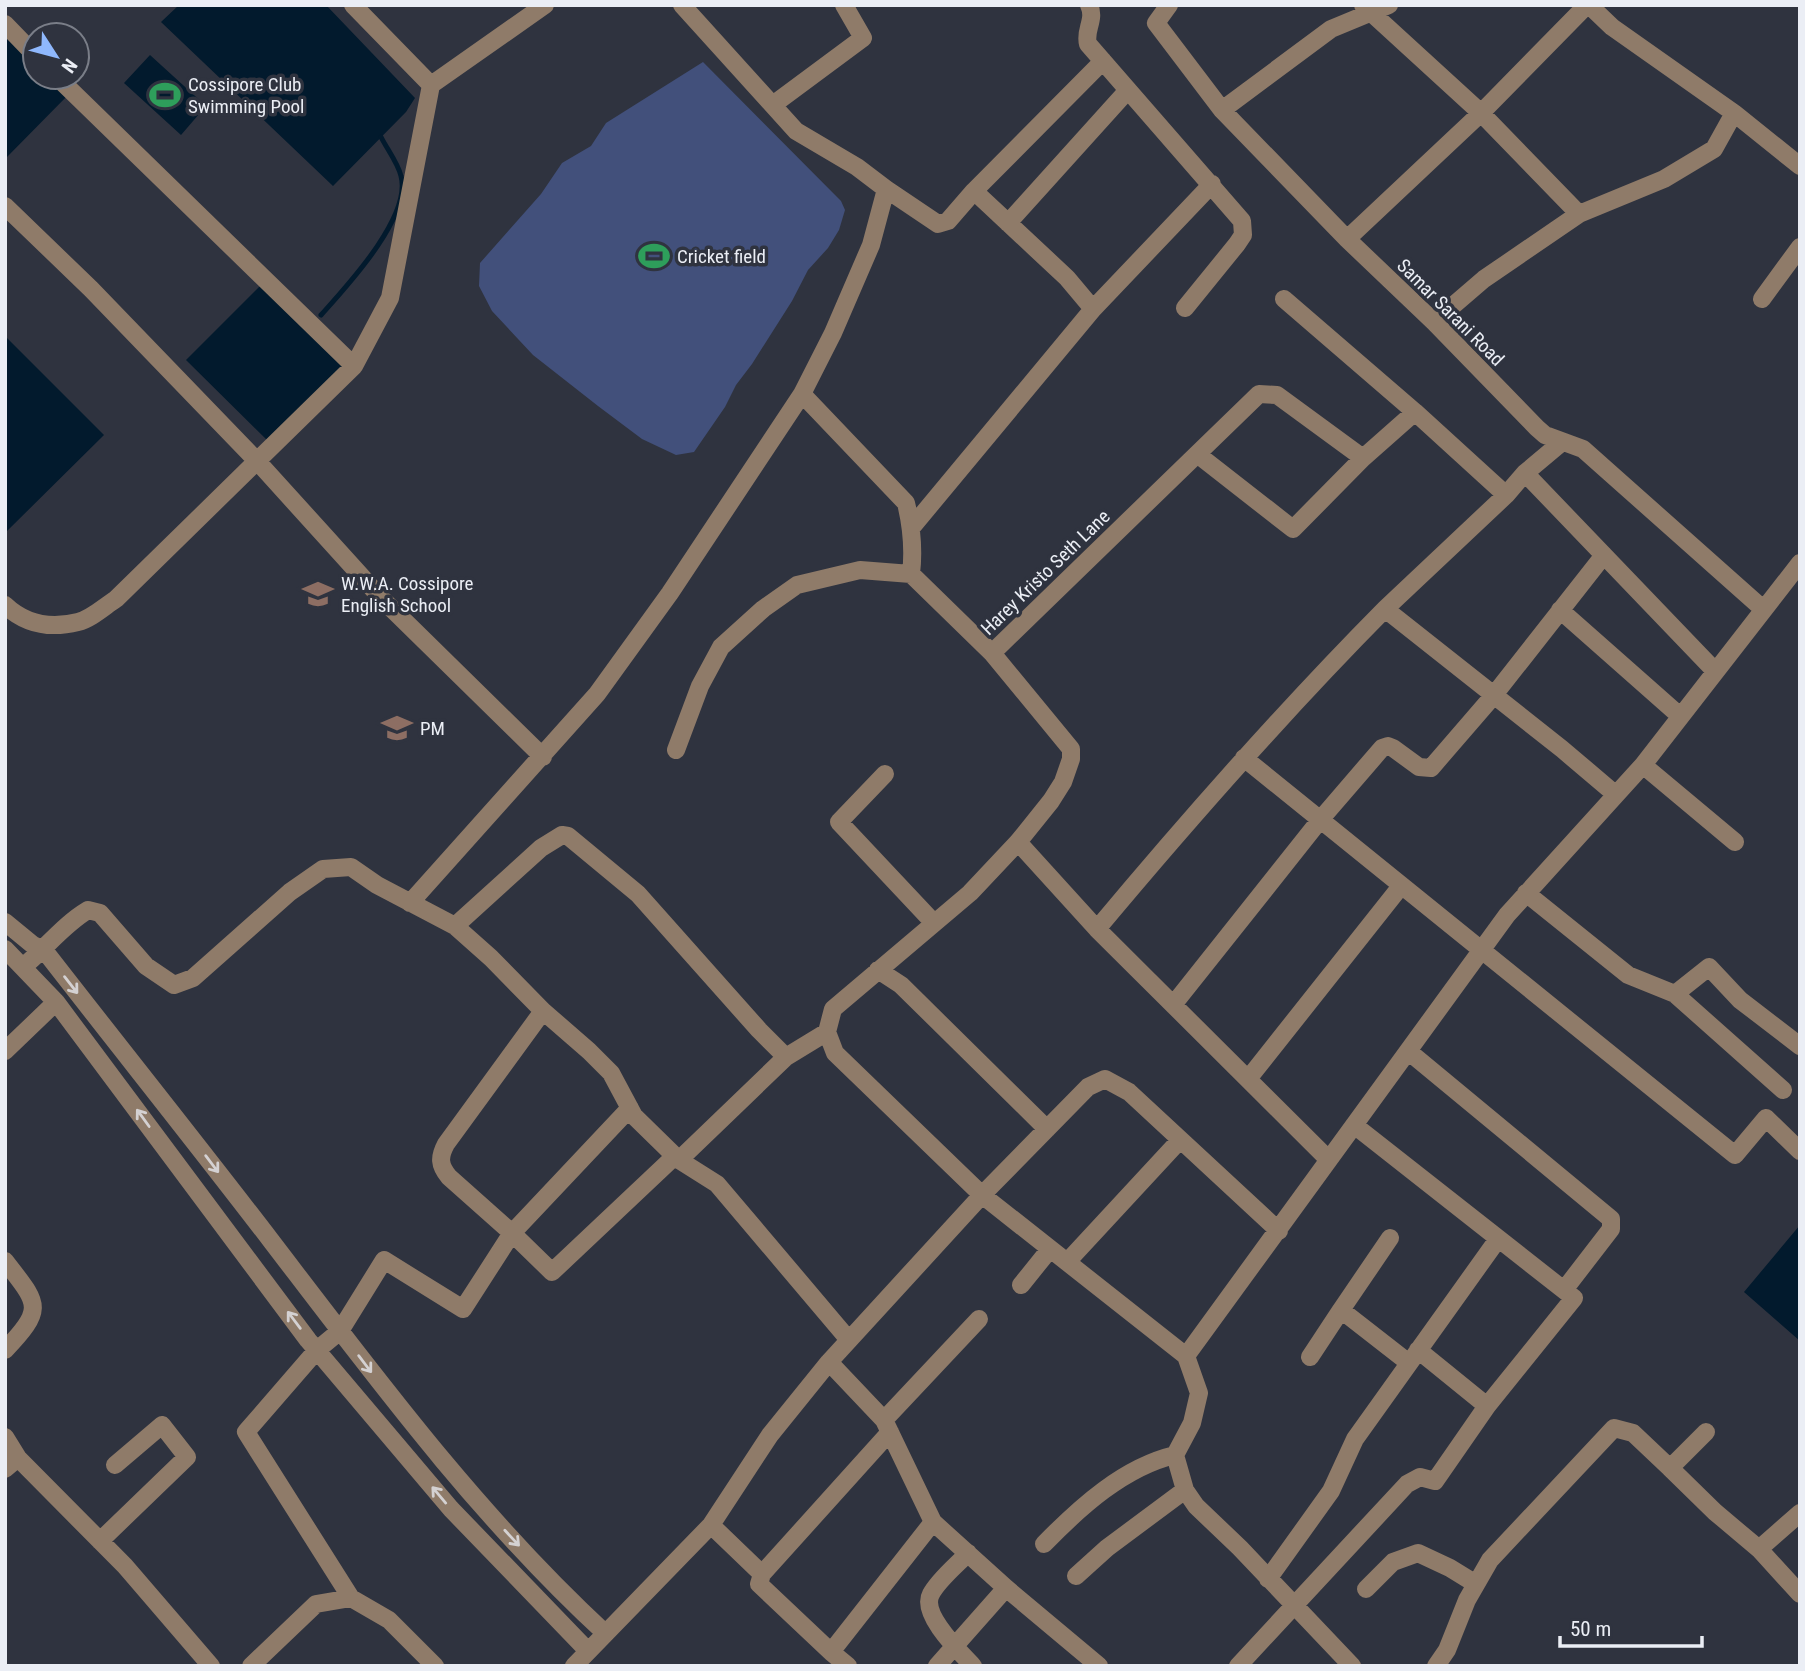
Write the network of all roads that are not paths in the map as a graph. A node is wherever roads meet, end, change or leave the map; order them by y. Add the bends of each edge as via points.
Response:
1 (353, 5) edge
2 (545, 5) edge
3 (682, 5) edge
4 (844, 5) edge
5 (1089, 5) edge
6 (1169, 5) edge
7 (1389, 5) edge
8 (1588, 5) edge
9 (1366, 9) edge
10 (5, 24) edge
11 (21, 41) edge
12 (1103, 61) junction
13 (431, 85) junction
14 (1128, 90) junction
15 (71, 91) edge
16 (774, 104) junction
17 (1222, 110) junction
18 (1481, 113) junction
19 (1734, 113) junction
20 (1800, 166) edge
21 (1212, 184) junction
22 (886, 189) junction
23 (974, 191) junction
24 (5, 206) edge
25 (1579, 214) junction
26 (1008, 223) junction
27 (1347, 239) junction
28 (1800, 247) edge
29 (1284, 299) dead end
30 (1762, 299) dead end
31 (1185, 308) dead end
32 (1093, 309) junction
33 (1434, 322) junction
34 (354, 366) junction
35 (802, 394) junction
36 (1415, 412) junction
37 (1562, 442) junction
38 (1197, 454) junction
39 (1363, 458) junction
40 (257, 461) junction
41 (1525, 472) junction
42 (1506, 495) junction
43 (912, 527) junction
44 (1604, 555) junction
45 (1797, 573) edge
46 (911, 574) junction
47 (5, 605) edge
48 (1385, 609) junction
49 (1763, 609) junction
50 (1560, 610) junction
51 (992, 653) junction
52 (1715, 671) junction
53 (1493, 695) junction
54 (1680, 716) junction
55 (676, 750) dead end
56 (543, 757) junction
57 (1244, 758) junction
58 (1643, 765) junction
59 (885, 775) dead end
60 (1615, 794) junction
61 (1320, 820) junction
62 (1018, 842) junction
63 (1735, 842) dead end
64 (1401, 886) junction
65 (1526, 893) junction
66 (410, 903) junction
67 (5, 922) edge
68 (933, 922) junction
69 (455, 926) junction
70 (1097, 929) junction
71 (5, 949) edge
72 (44, 950) junction
73 (1481, 950) junction
74 (24, 966) junction
75 (878, 970) junction
76 (1675, 994) junction
77 (56, 1002) junction
78 (1173, 1004) junction
79 (543, 1012) junction
80 (827, 1032) junction
81 (1800, 1046) edge
82 (5, 1051) edge
83 (1408, 1051) junction
84 (786, 1056) junction
85 (1248, 1080) junction
86 (1783, 1090) dead end
87 (630, 1108) junction
88 (1354, 1125) junction
89 (1047, 1129) junction
90 (1180, 1140) junction
91 (1800, 1151) edge
92 (677, 1158) junction
93 (1329, 1160) junction
94 (982, 1195) junction
95 (1279, 1231) junction
96 (512, 1233) junction
97 (1390, 1238) dead end
98 (1498, 1238) junction
99 (1050, 1249) junction
100 (5, 1261) edge
101 (1067, 1262) junction
102 (1020, 1284) dead end
103 (1564, 1290) junction
104 (1341, 1310) junction
105 (979, 1319) dead end
106 (340, 1331) junction
107 (849, 1340) junction
108 (5, 1350) edge
109 (317, 1350) junction
110 (1186, 1356) junction
111 (1414, 1356) junction
112 (1310, 1357) dead end
113 (829, 1362) junction
114 (1487, 1406) junction
115 (887, 1426) junction
116 (1706, 1432) dead end
117 (5, 1437) edge
118 (1175, 1455) junction
119 (12, 1464) edge
120 (115, 1465) dead end
121 (1670, 1468) junction
122 (1185, 1490) junction
123 (1800, 1513) edge
124 (933, 1522) junction
125 (711, 1525) junction
126 (100, 1541) junction
127 (1044, 1544) dead end
128 (1759, 1549) junction
129 (968, 1553) junction
130 (762, 1574) junction
131 (1076, 1576) dead end
132 (1268, 1579) junction
133 (1476, 1584) junction
134 (1006, 1588) junction
135 (1366, 1589) dead end
136 (1800, 1594) edge
137 (351, 1598) junction
138 (1293, 1605) junction
139 (605, 1633) junction
140 (954, 1646) junction
141 (831, 1652) junction
142 (581, 1661) edge
143 (254, 1665) edge
144 (211, 1666) edge
145 (435, 1666) edge
146 (848, 1666) edge
147 (937, 1666) edge
148 (973, 1666) edge
149 (1099, 1666) edge
150 (1238, 1666) edge
151 (1352, 1666) edge
152 (1436, 1666) edge

1 - 13 street
2 - 13 street
3 - 16 street
4 - 16 street via 863,37
5 - 12 street via 1092,18 1086,39
6 - 17 street, Samar Sarani Road via 1156,23
7 - 9 street
8 - 18 street
8 - 19 street
9 - 17 street via 1331,29
9 - 18 street
10 - 11 street
12 - 14 street
12 - 23 street
13 - 34 street via 390,298
14 - 21 street
14 - 26 street
15 - 34 street
16 - 22 street via 796,131
17 - 27 street, Samar Sarani Road
18 - 25 street
18 - 27 street
19 - 20 street
19 - 25 street via 1714,149 1664,179
21 - 31 street via 1242,220 1242,235
21 - 32 street
22 - 23 street via 938,224 948,221
22 - 35 street via 871,246
23 - 26 street
24 - 40 street
25 - 33 street via 1484,279
26 - 32 street
27 - 33 street, Samar Sarani Road
28 - 30 street
29 - 36 street
32 - 43 street
33 - 37 street, Samar Sarani Road via 1536,428
34 - 40 street
35 - 43 street via 906,503
35 - 56 street via 670,593 597,694
36 - 39 street
36 - 42 street
37 - 41 street
37 - 49 street, Samar Sarani Road via 1583,449
38 - 39 street, Harey Kristo Seth Lane via 1259,394 1277,396
38 - 39 street via 1293,529
38 - 51 street, Harey Kristo Seth Lane
40 - 47 street via 116,598 80,622 45,625 20,618
40 - 56 street via 382,598
41 - 42 street
41 - 44 street
42 - 48 street
43 - 46 street
44 - 50 street
44 - 52 street
45 - 49 street
46 - 51 street, Harey Kristo Seth Lane
46 - 55 street via 860,570 797,585 763,609 721,648 700,686
48 - 53 street
48 - 57 street
49 - 52 street
50 - 53 street
50 - 54 street
51 - 62 street via 1071,750 1063,782
52 - 54 street
53 - 60 street
53 - 61 street via 1431,768 1419,767 1393,748 1382,748
54 - 58 street
56 - 66 street
57 - 61 street
57 - 70 street
58 - 60 street
58 - 63 street
59 - 68 street via 839,822
60 - 65 street
61 - 64 street
61 - 78 street
62 - 68 street via 970,893
62 - 70 street
64 - 73 street
64 - 85 street
65 - 73 street
65 - 76 street via 1628,975
66 - 69 street
66 - 72 street via 351,867 323,869 290,892 193,978 174,985 146,966 100,914 88,910 69,921
67 - 72 street
68 - 75 street
69 - 79 street
69 - 84 street via 541,848 568,836 638,894
70 - 78 street
71 - 74 street
72 - 74 street
72 -> 106 street
73 - 83 street
73 - 91 street via 1735,1154 1766,1118
74 - 77 street
75 - 80 street via 833,1009
75 - 89 street via 901,985
76 - 81 street via 1709,967 1740,1000
76 - 86 street
77 - 82 street
109 -> 77 street
78 - 85 street
79 - 87 street via 611,1073
79 - 96 street via 446,1144 440,1160 442,1170
80 - 84 street
80 - 94 street via 835,1053
83 - 88 street
83 - 103 street via 1611,1219 1611,1229
84 - 92 street
85 - 93 street
87 - 92 street
87 - 96 street
88 - 93 street
88 - 98 street
89 - 90 street via 1088,1087 1105,1079 1129,1092
89 - 94 street
90 - 95 street
90 - 101 street
92 - 96 street via 552,1272
92 - 107 street via 717,1184
93 - 95 street
94 - 99 street
94 - 107 street
95 - 110 street
96 - 106 street via 463,1309 384,1260
97 - 104 street
98 - 103 street
98 - 111 street
99 - 101 street
99 - 102 street
100 - 108 street via 32,1296 34,1306 26,1328
101 - 110 street
103 - 114 street via 1574,1298
104 - 111 street
104 - 112 street
105 - 115 street
106 - 109 street
106 -> 139 street via 477,1500
107 - 113 street
109 - 137 street via 246,1432
142 -> 109 street
110 - 118 street via 1199,1393 1192,1423
111 - 114 street
111 - 132 street via 1355,1438 1331,1491
113 - 115 street
113 - 125 street via 770,1435
114 - 138 street via 1434,1480 1420,1477 1407,1484
115 - 124 street
115 - 130 street
116 - 121 street
117 - 119 street
118 - 122 street
118 - 127 street via 1153,1461 1118,1482 1077,1511
119 - 126 street
120 - 126 street via 162,1425 187,1457
121 - 128 street
121 - 133 street via 1633,1433 1614,1428 1490,1560
122 - 131 street
122 - 132 street
123 - 128 street
124 - 129 street
124 - 141 street
125 - 130 street
125 - 139 street
126 - 144 street
128 - 136 street
129 - 134 street
129 - 140 street via 930,1594 930,1613
130 - 141 street via 759,1584
132 - 138 street
133 - 135 street via 1418,1553 1393,1562
133 - 152 street
134 - 140 street
134 - 149 street
137 - 143 street via 316,1604
137 - 145 street via 389,1620
138 - 150 street
138 - 151 street
139 - 142 street
140 - 147 street
140 - 148 street
141 - 146 street

